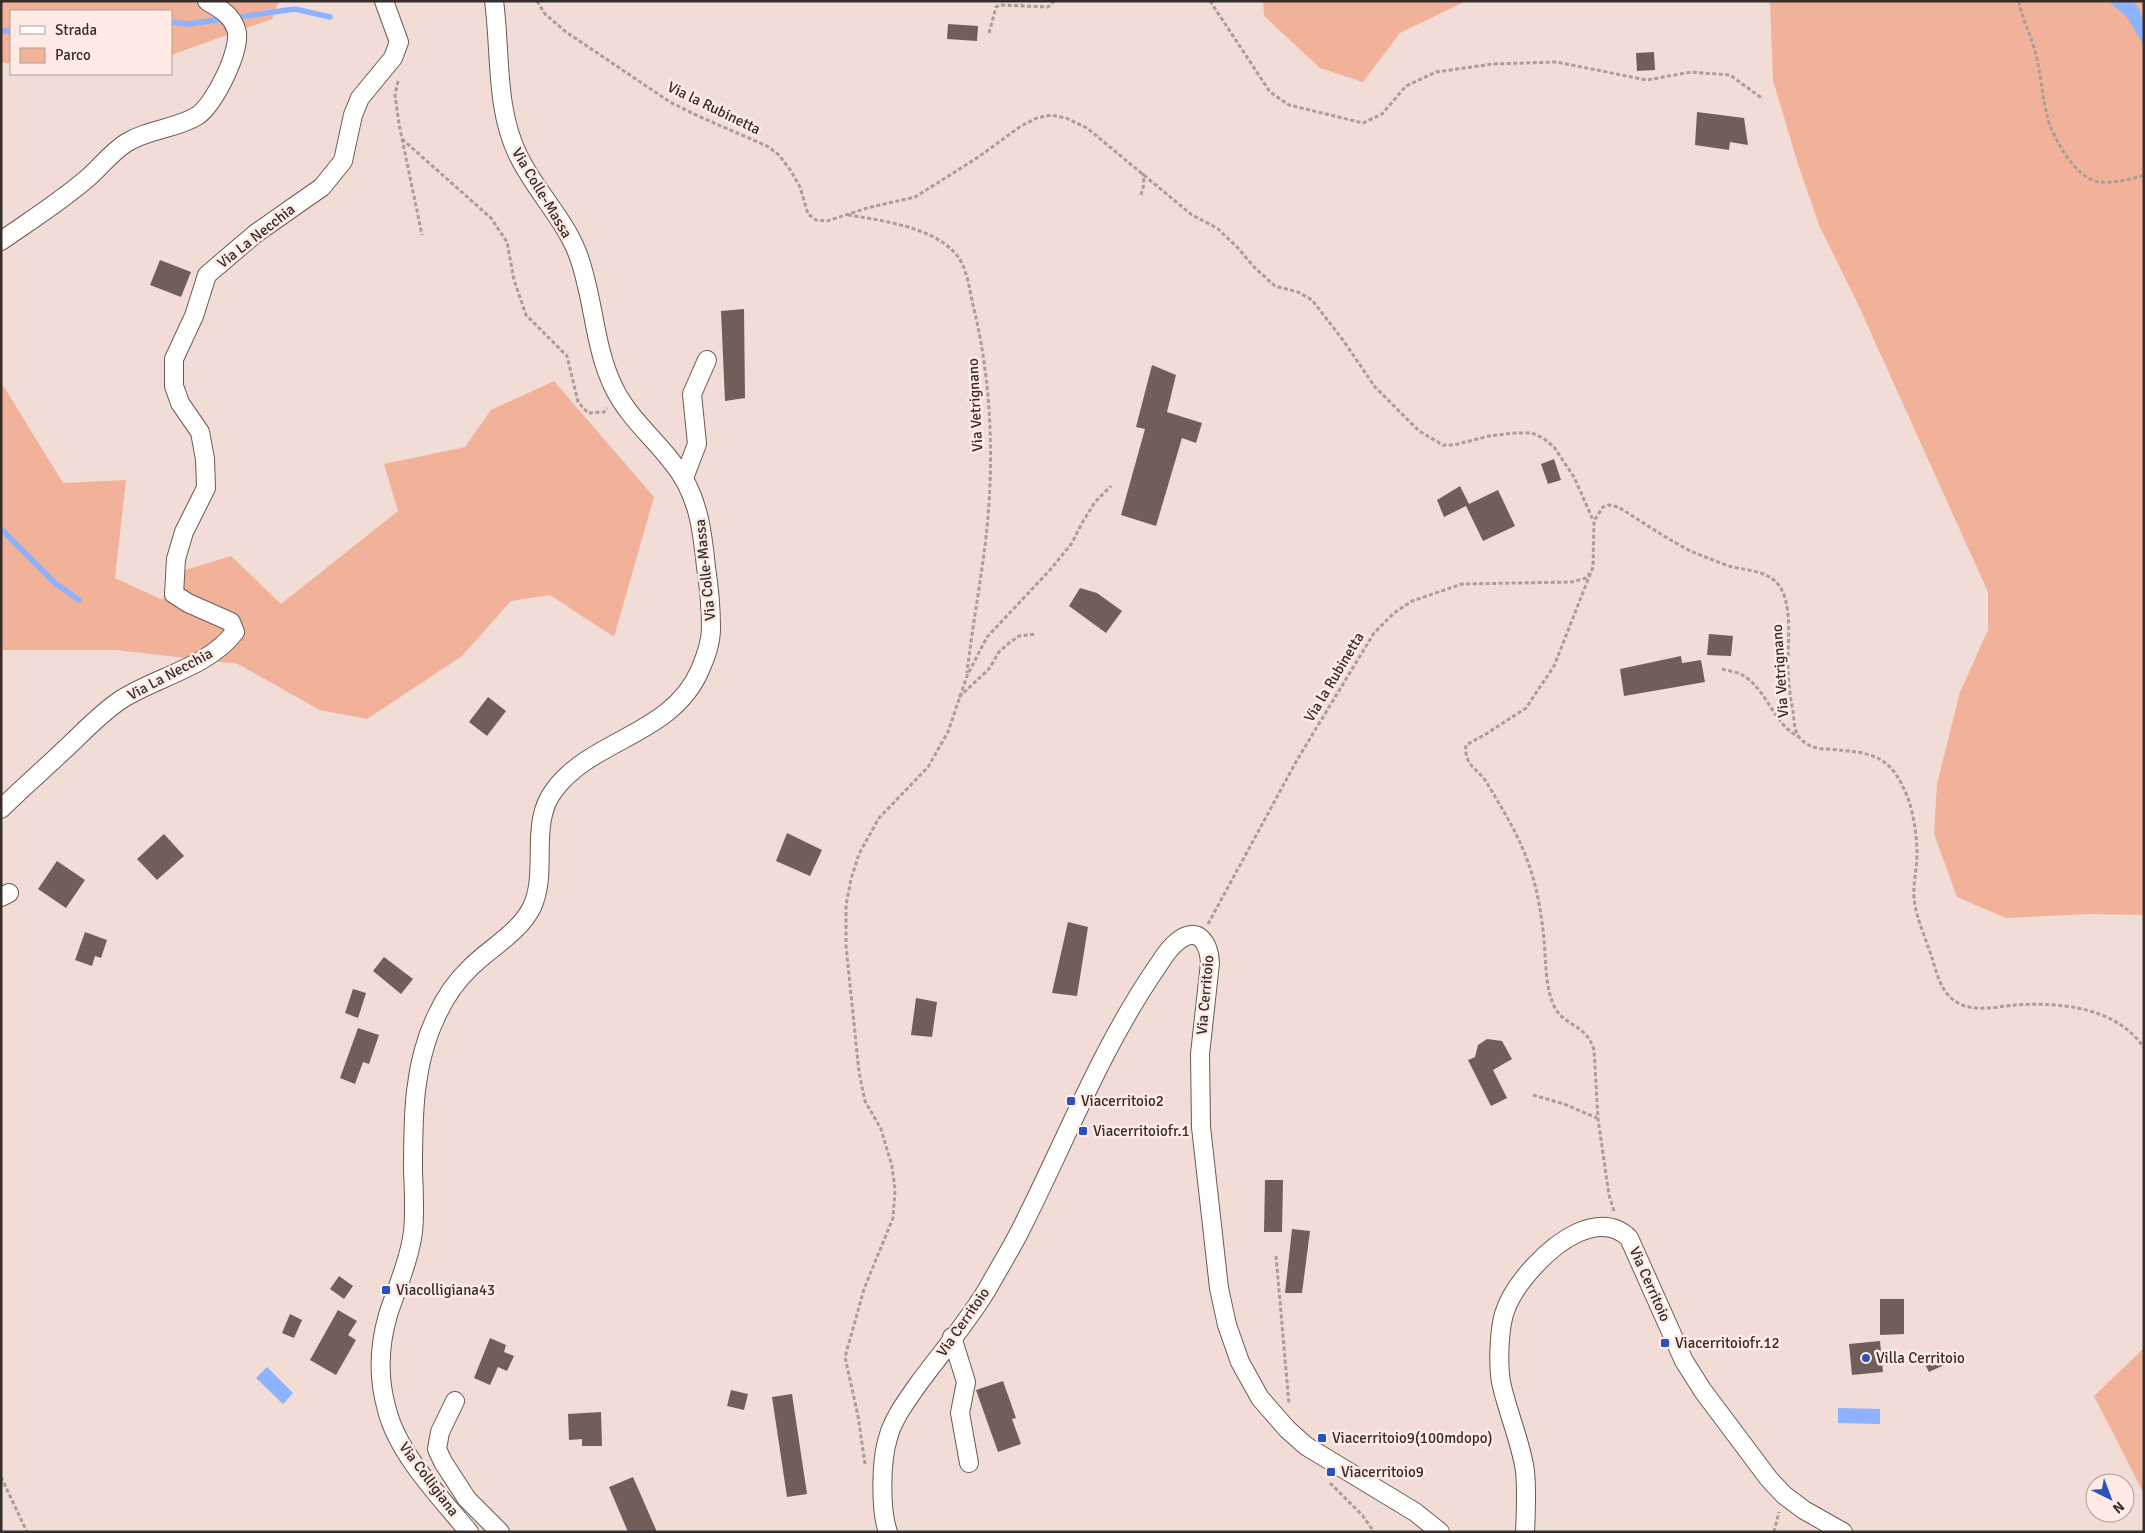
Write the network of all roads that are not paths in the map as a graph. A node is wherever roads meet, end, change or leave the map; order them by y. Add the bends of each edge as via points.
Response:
1 (207, 1) edge
2 (384, 1) edge
3 (494, 1) edge
4 (1, 241) edge
5 (707, 360) dead end
6 (684, 478) junction
7 (1, 809) edge
8 (413, 1161) joint
9 (952, 1337) junction
10 (455, 1401) dead end
11 (969, 1463) dead end
12 (467, 1499) junction
13 (452, 1511) junction
14 (469, 1532) edge
15 (500, 1532) edge
16 (888, 1532) edge
17 (1440, 1532) edge
18 (1525, 1532) edge
19 (1843, 1532) edge

1 - 4 street via 227,13 237,31 238,47 208,105 187,121 128,142 90,176
2 - 7 street, Via La Necchia via 399,42 392,58 360,98 343,161 322,187 255,234 207,275 194,316 174,359 174,386 180,402 200,432 206,488 184,532 176,559 174,594 231,622 236,632 227,643 209,655 122,699 92,722
3 - 6 street, Via Colle-Massa via 501,96 517,153 577,252 604,364 618,396
5 - 6 street via 692,394 697,444
6 - 8 street, Via Colle-Massa via 699,513 703,535 711,634 707,656 696,680 665,716 583,763 548,797 541,822 539,886 533,905 522,923 468,969 434,1020 414,1092
8 - 13 street, Via Colligiana via 413,1227 408,1257 383,1337 382,1383 386,1410 407,1454
9 - 11 street via 966,1382 960,1413
9 - 16 street, Via Cerritoio via 906,1402 888,1438 883,1491
9 - 17 street, Via Cerritoio via 986,1290 1021,1230 1081,1102 1143,988 1179,940 1191,935 1201,937 1210,950 1200,1054 1202,1136 1219,1288 1240,1362 1260,1398 1306,1446 1415,1512
10 - 12 street via 440,1432 437,1448
12 - 13 street
12 - 15 street
13 - 14 street, Via Colligiana
18 - 19 street, Via Cerritoio via 1525,1469 1501,1381 1500,1343 1504,1313 1522,1280 1537,1262 1574,1234 1592,1226 1608,1226 1629,1238 1684,1361 1769,1479 1804,1510

